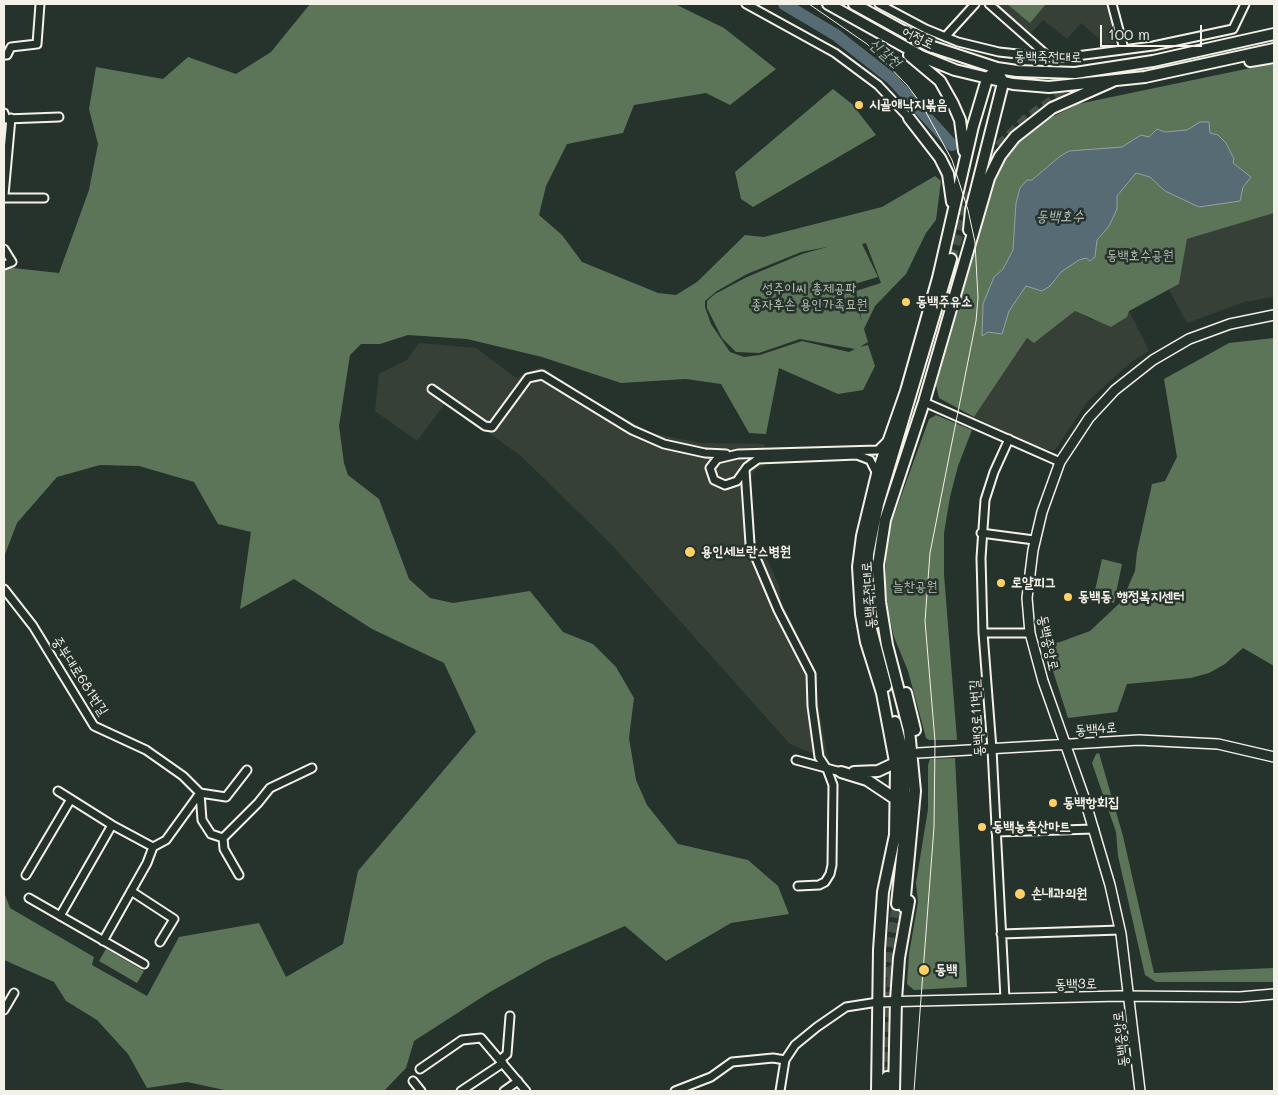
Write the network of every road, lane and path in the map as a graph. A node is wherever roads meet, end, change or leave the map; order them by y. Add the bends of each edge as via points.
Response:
1 (40, 4) edge
2 (746, 4) edge
3 (828, 4) edge
4 (854, 4) edge
5 (879, 4) edge
6 (975, 4) edge
7 (989, 4) edge
8 (1112, 4) edge
9 (1245, 4) edge
10 (1274, 34) edge
11 (945, 37) junction
12 (895, 43) junction
13 (1124, 49) junction
14 (1274, 49) edge
15 (5, 55) edge
16 (1049, 57) junction
17 (1274, 57) edge
18 (4, 63) edge
19 (1238, 63) junction
20 (1274, 63) edge
21 (997, 68) junction
22 (1145, 77) junction
23 (986, 79) junction
24 (1113, 81) junction
25 (1002, 83) junction
26 (4, 113) edge
27 (59, 117) dead end
28 (12, 118) junction
29 (909, 118) joint
30 (973, 126) junction
31 (986, 153) junction
32 (964, 162) junction
33 (4, 197) edge
34 (44, 198) dead end
35 (953, 207) junction
36 (4, 249) edge
37 (951, 259) tunnel mouth
38 (965, 260) junction
39 (4, 265) edge
40 (1274, 315) edge
41 (432, 389) dead end
42 (924, 402) junction
43 (889, 439) junction
44 (1009, 439) junction
45 (705, 453) junction
46 (738, 454) junction
47 (713, 461) junction
48 (1060, 462) junction
49 (745, 470) junction
50 (877, 474) junction
51 (734, 483) junction
52 (746, 496) junction
53 (877, 508) junction
54 (981, 533) junction
55 (862, 536) junction
56 (1034, 540) junction
57 (4, 589) edge
58 (861, 614) junction
59 (872, 633) junction
60 (983, 633) junction
61 (1030, 633) junction
62 (887, 645) junction
63 (1065, 744) junction
64 (992, 748) junction
65 (918, 753) junction
66 (1274, 757) edge
67 (796, 760) dead end
68 (895, 763) junction
69 (312, 768) dead end
70 (827, 769) junction
71 (247, 770) dead end
72 (841, 772) junction
73 (58, 791) dead end
74 (200, 793) junction
75 (71, 800) junction
76 (897, 800) junction
77 (112, 825) junction
78 (1094, 829) junction
79 (996, 832) junction
80 (223, 838) junction
81 (153, 847) junction
82 (26, 875) dead end
83 (239, 875) dead end
84 (798, 886) dead end
85 (131, 891) junction
86 (28, 898) dead end
87 (60, 916) junction
88 (1120, 930) junction
89 (1001, 934) junction
90 (103, 941) junction
91 (160, 942) dead end
92 (878, 950) junction
93 (899, 958) junction
94 (144, 964) dead end
95 (14, 992) dead end
96 (1274, 994) edge
97 (1130, 996) junction
98 (1005, 999) junction
99 (896, 1000) junction
100 (878, 1002) junction
101 (4, 1010) edge
102 (510, 1016) dead end
103 (877, 1044) junction
104 (895, 1049) junction
105 (785, 1060) junction
106 (501, 1061) junction
107 (420, 1069) dead end
108 (412, 1081) dead end
109 (518, 1081) junction
110 (421, 1091) edge
111 (461, 1091) edge
112 (504, 1091) edge
113 (526, 1091) edge
114 (675, 1091) edge
115 (780, 1091) edge
116 (877, 1091) edge
117 (881, 1091) edge
118 (887, 1091) edge
119 (894, 1091) edge
120 (1140, 1091) edge

1 - 15 street via 37,44 11,47
2 - 29 street via 835,53 878,84
3 - 12 main road, 어정로
4 - 21 main road, 어정로 via 930,46
5 - 11 street
6 - 11 street
7 - 16 street
8 - 13 street
9 - 13 street via 1233,29
10 - 21 main road, 동백죽전대로 via 1153,61 1075,73
11 - 16 street via 999,52
12 - 23 main road, 어정로 via 955,70
12 - 32 main road via 940,81 954,104 963,140
13 - 16 street
14 - 22 main road, 동백죽전대로
15 - 18 street
17 - 19 main road, 동백죽전대로
19 - 20 main road
19 - 22 main road, 동백죽전대로
21 - 23 main road
21 - 25 main road
22 - 24 main road, 동백죽전대로
23 - 25 main road, 어정로
23 - 30 main road
24 - 25 main road, 동백죽전대로 via 1050,87
24 - 38 main road via 1052,108 1015,137 989,178
25 - 31 main road
26 - 28 street via 6,118
27 - 28 street
28 - 33 street
29 - 35 main road via 940,158 948,174
30 - 31 main road via 978,121 982,123
30 - 32 main road
31 - 38 main road via 971,210
32 - 35 main road
33 - 34 street
35 - 43 main road via 906,392
36 - 39 street via 12,262
37 - 53 main road, 동백죽전대로
38 - 42 main road, 동백죽전대로
40 - 48 street, 동백중앙로 via 1199,334 1153,360 1098,408
41 - 45 street via 485,426 492,427 528,378 542,375 632,430 664,444
42 - 44 street
42 - 62 main road, 동백죽전대로 via 884,520 878,565
43 - 46 street via 878,450
43 - 50 main road
44 - 48 street
44 - 54 street, 동백3로11번길 via 989,487
45 - 46 street
45 - 47 street
46 - 47 street
47 - 51 street via 710,471 716,482
48 - 56 street, 동백중앙로
49 - 50 street via 753,462 765,458 857,456 870,460
49 - 51 street
49 - 52 street
50 - 55 main road
51 - 52 street
52 - 70 street via 750,544 778,610 811,674 819,757
53 - 55 main road
53 - 59 main road, 동백죽전대로 via 868,554 866,610
54 - 56 street
54 - 60 street, 동백3로11번길
55 - 58 main road via 858,567
56 - 61 street, 동백중앙로 via 1027,598
57 - 74 street, 중부대로681번길 via 33,626 94,726 146,750 183,776
58 - 59 main road
58 - 68 main road via 887,712
59 - 62 main road, 동백죽전대로 via 902,753 904,839 900,906 915,791 910,730
60 - 61 street
60 - 64 street, 동백3로11번길
61 - 63 street, 동백중앙로 via 1042,681
62 - 65 main road via 912,713
63 - 64 street, 동백4로
63 - 66 street, 동백4로 via 1120,740 1201,742
63 - 78 street, 동백중앙로
64 - 65 street, 동백4로
64 - 79 street, 동백3로11번길
65 - 93 main road via 921,801
67 - 70 street
68 - 72 main road via 871,772
68 - 76 main road
69 - 80 street via 270,788
70 - 72 street
70 - 84 street via 833,785 832,865 825,882 810,888
71 - 74 street via 226,797
72 - 76 main road via 867,780
73 - 75 street
74 - 80 street via 202,820 211,834
74 - 81 street via 166,840
75 - 77 street
75 - 82 street
76 - 92 main road
77 - 81 street
77 - 87 street
78 - 79 street
78 - 88 street, 동백중앙로
79 - 89 street, 동백3로11번길
80 - 83 street via 224,849
81 - 85 street
85 - 90 street
85 - 91 street via 174,919
86 - 87 street
87 - 90 street
88 - 89 street
88 - 97 street, 동백중앙로
89 - 98 street, 동백3로11번길
90 - 94 street
92 - 93 main road via 880,960 884,962
92 - 100 main road
93 - 99 main road
95 - 101 street
96 - 97 street, 동백3로 via 1240,997
97 - 98 street, 동백3로
97 - 120 street, 동백중앙로
98 - 99 street, 동백3로
99 - 100 street, 동백3로
99 - 104 main road
100 - 103 main road
100 - 105 street via 846,1008 795,1045
102 - 106 street via 507,1054
103 - 104 main road via 879,1036 884,1034
103 - 116 main road
104 - 119 main road
105 - 114 street via 732,1062 711,1077
105 - 115 street
106 - 107 street via 481,1038 462,1040
106 - 109 street
106 - 111 street
108 - 110 street
109 - 112 street
109 - 113 street
117 - 118 main road via 884,1076

